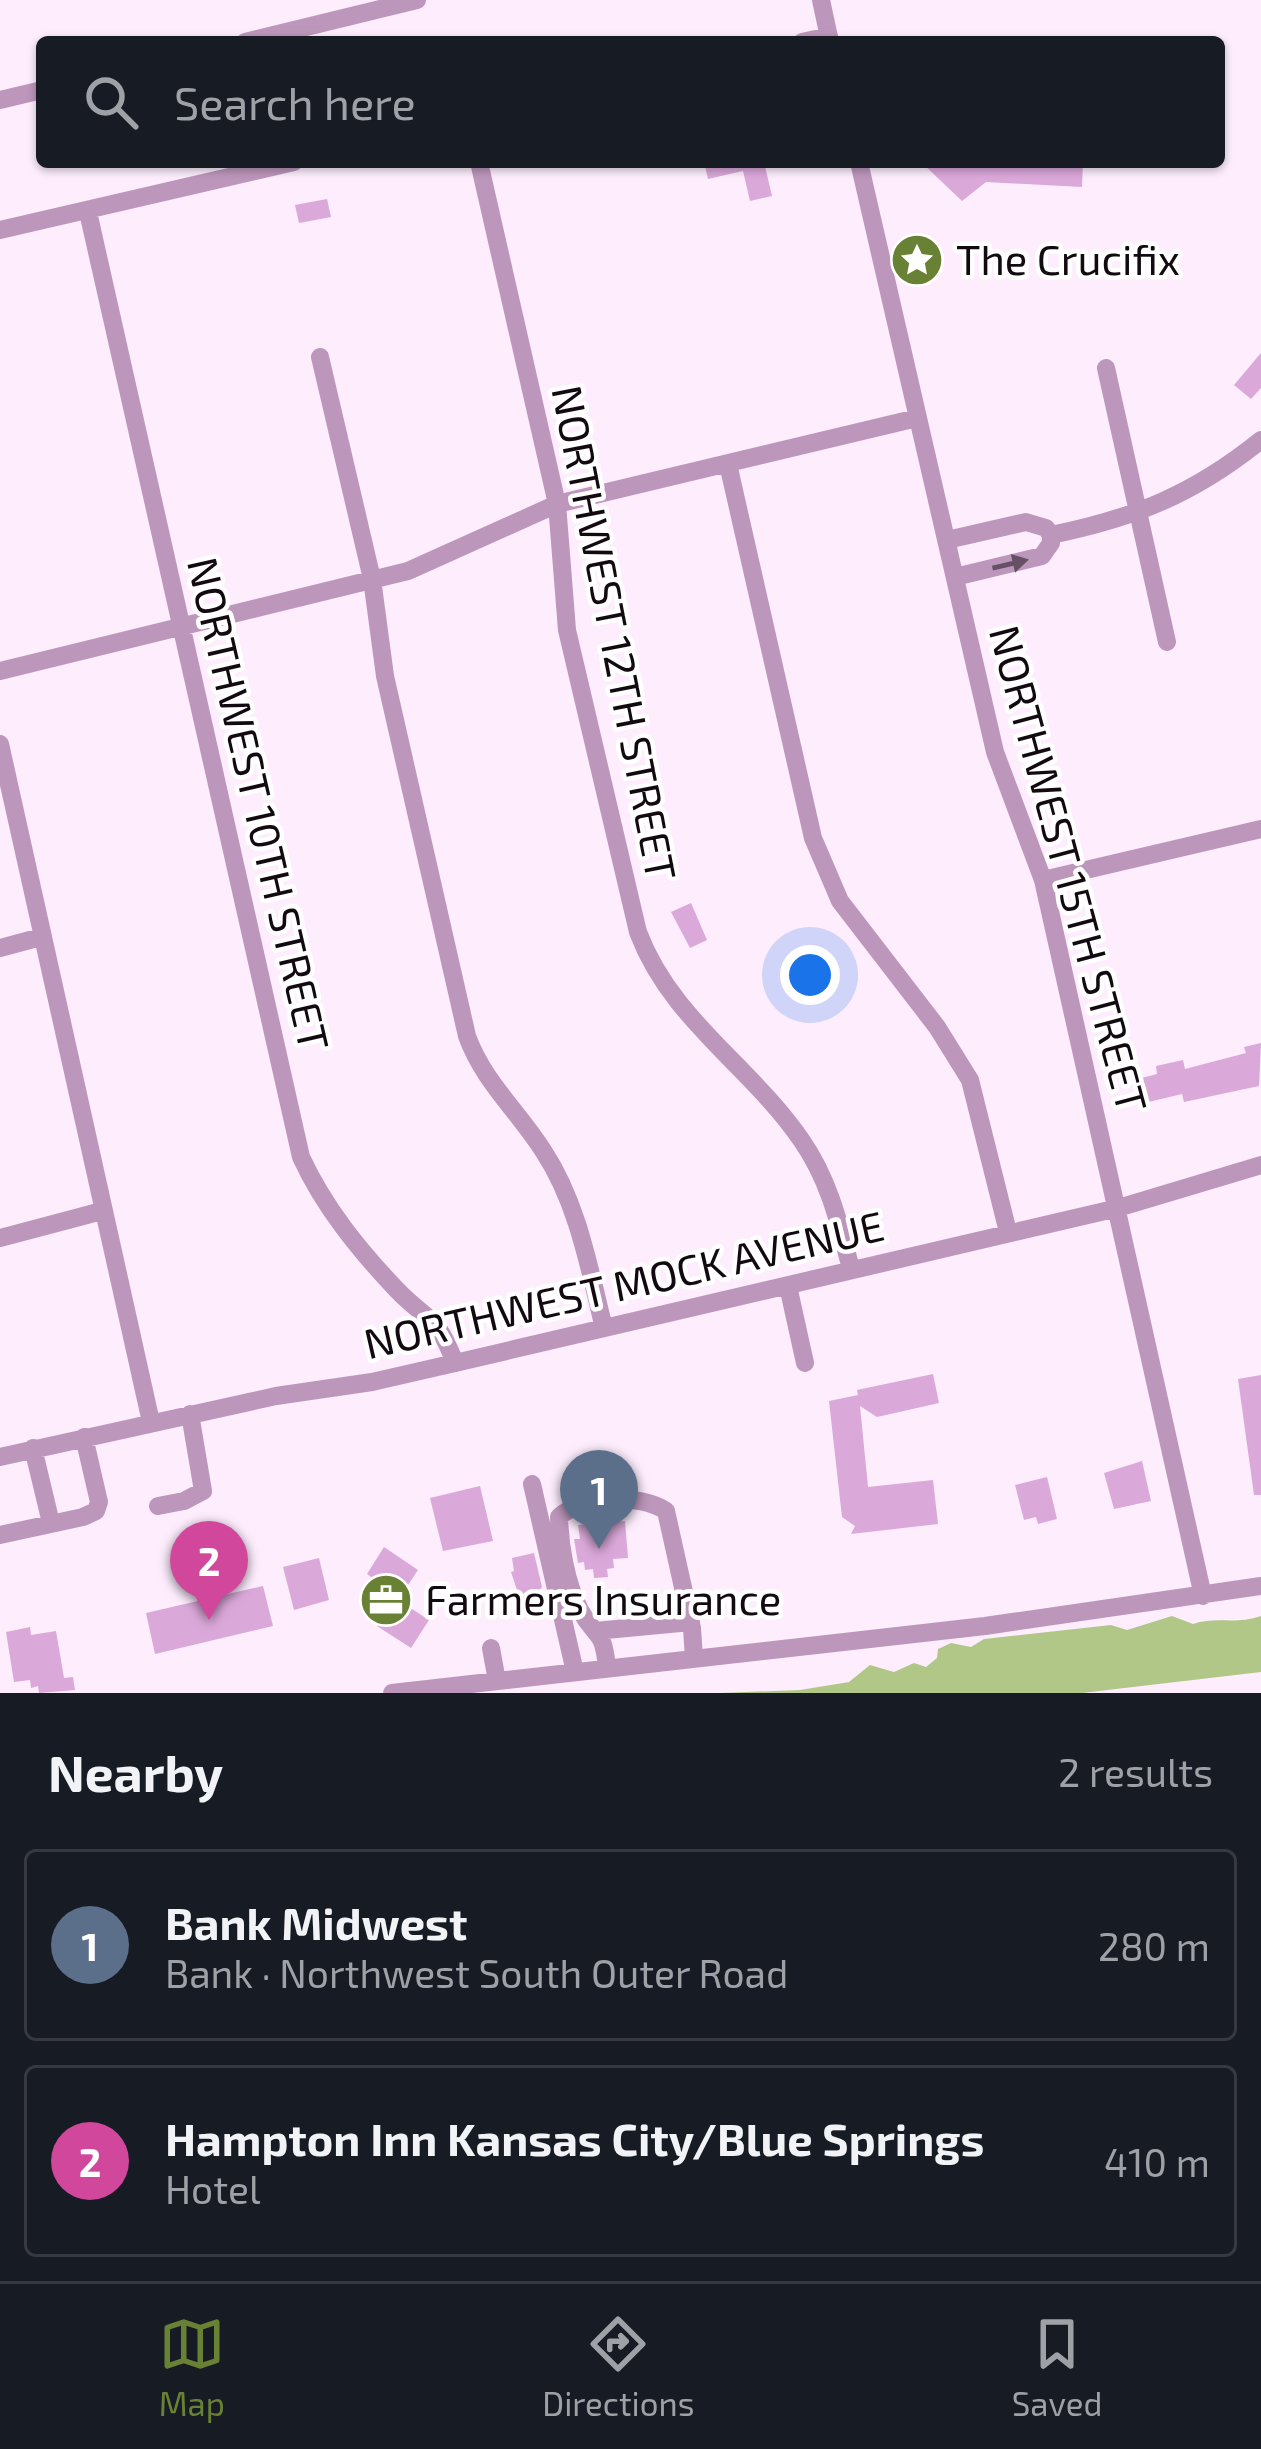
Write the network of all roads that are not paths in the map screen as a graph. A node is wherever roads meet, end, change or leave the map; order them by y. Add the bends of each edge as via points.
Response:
1 (417, 0) edge
2 (821, 0) edge
3 (270, 36) edge
4 (829, 36) edge
5 (36, 91) edge
6 (0, 100) edge
7 (254, 168) edge
8 (480, 168) edge
9 (861, 168) edge
10 (88, 212) junction
11 (0, 230) edge
12 (320, 357) dead end
13 (1106, 368) dead end
14 (917, 418) junction
15 (1261, 440) edge
16 (728, 464) junction
17 (557, 504) junction
18 (1140, 511) junction
19 (1052, 536) junction
20 (947, 539) junction
21 (955, 578) junction
22 (372, 579) junction
23 (182, 627) junction
24 (1167, 642) dead end
25 (0, 671) edge
26 (0, 744) edge
27 (1261, 829) edge
28 (1043, 880) junction
29 (41, 938) junction
30 (0, 948) edge
31 (1261, 1165) edge
32 (1118, 1208) junction
33 (102, 1211) junction
34 (1008, 1232) junction
35 (0, 1238) edge
36 (851, 1269) junction
37 (788, 1286) junction
38 (604, 1328) junction
39 (455, 1363) junction
40 (805, 1364) dead end
41 (190, 1414) junction
42 (151, 1422) junction
43 (84, 1437) junction
44 (33, 1448) junction
45 (0, 1457) edge
46 (532, 1484) dead end
47 (158, 1506) dead end
48 (51, 1523) junction
49 (0, 1534) edge
50 (1261, 1586) edge
51 (1203, 1596) junction
52 (691, 1622) junction
53 (595, 1630) junction
54 (491, 1648) dead end
55 (694, 1659) junction
56 (607, 1668) junction
57 (575, 1672) junction
58 (497, 1681) junction
59 (392, 1693) edge

1 - 3 street
2 - 4 street
5 - 6 street
7 - 10 street
8 - 17 street, NORTHWEST 12TH STREET
9 - 14 street, NORTHWEST 15TH STREET
10 - 11 street
10 - 23 street, NORTHWEST 10TH STREET
12 - 22 street
13 - 18 street
14 - 16 street
14 - 20 street, NORTHWEST 15TH STREET
15 - 18 street via 1168,502
16 - 17 street
16 - 34 street via 813,838 840,902 970,1079
17 - 22 street via 436,560
17 - 36 street, NORTHWEST 12TH STREET via 568,630 628,901 650,963 801,1139 834,1203
18 - 19 street
18 - 24 street
19 - 20 street via 1035,521
21 -> 19 street via 1042,556
20 - 21 street, NORTHWEST 15TH STREET
21 - 28 street, NORTHWEST 15TH STREET via 995,752
22 - 23 street
22 - 38 street via 385,676 467,1036 563,1186
23 - 25 street
23 - 39 street, NORTHWEST 10TH STREET via 301,1157 340,1224 400,1294 432,1317
26 - 29 street
27 - 28 street
28 - 32 street, NORTHWEST 15TH STREET
29 - 30 street
29 - 33 street
31 - 32 street, NORTHWEST MOCK AVENUE
32 - 34 street, NORTHWEST MOCK AVENUE
32 - 51 street, NORTHWEST 15TH STREET
33 - 35 street
33 - 42 street
34 - 36 street, NORTHWEST MOCK AVENUE
36 - 37 street, NORTHWEST MOCK AVENUE
37 - 38 street, NORTHWEST MOCK AVENUE
37 - 40 street
38 - 39 street, NORTHWEST MOCK AVENUE
39 - 41 street, NORTHWEST MOCK AVENUE
41 - 42 street, NORTHWEST MOCK AVENUE
41 - 47 street via 203,1491
42 - 43 street, NORTHWEST MOCK AVENUE
43 - 44 street, NORTHWEST MOCK AVENUE
43 - 48 street via 96,1511
44 - 45 street, NORTHWEST MOCK AVENUE
44 - 48 street
46 - 57 street
48 - 49 street
50 - 51 street
51 - 55 street
52 - 53 street
52 - 53 street via 666,1511 646,1500 620,1500 559,1516 573,1595
52 - 55 street
53 - 56 street via 604,1636
54 - 58 street
55 - 56 street
56 - 57 street
57 - 58 street
58 - 59 street

